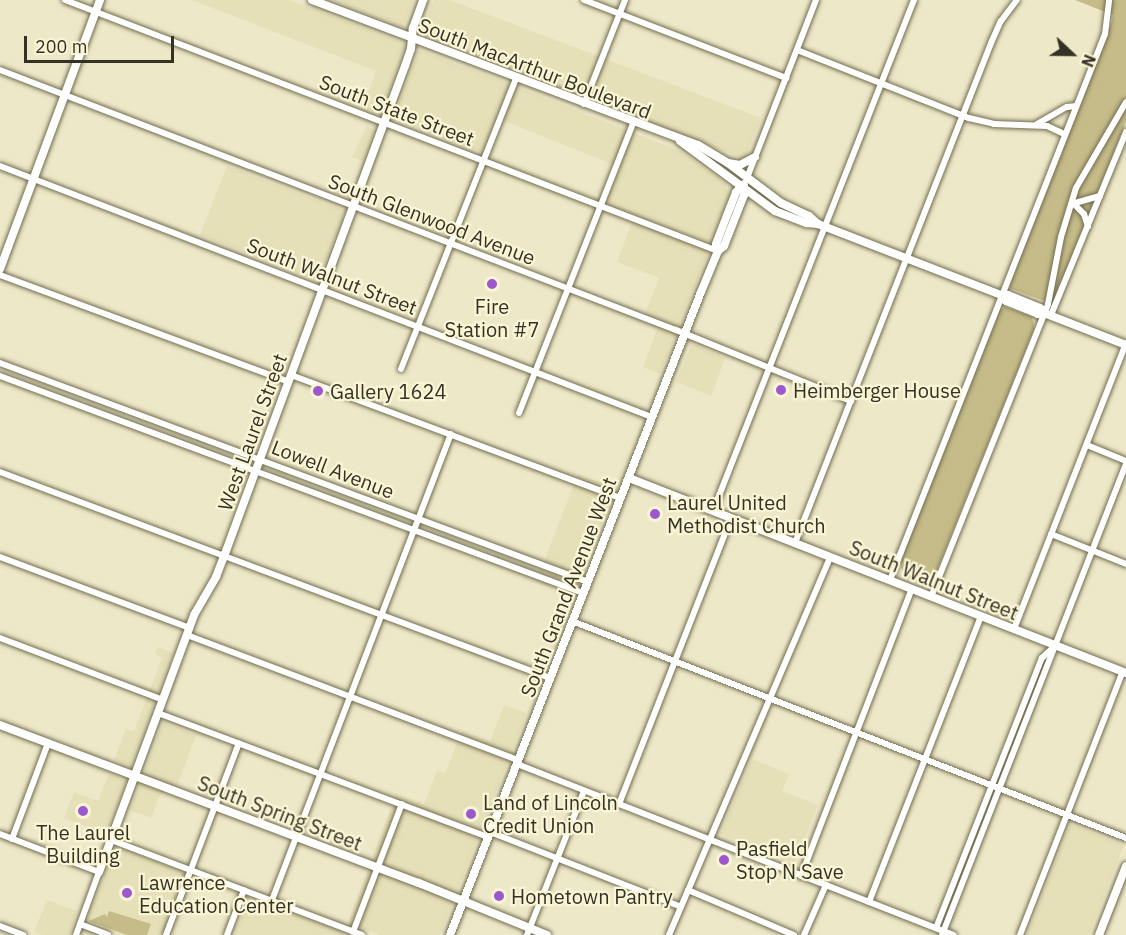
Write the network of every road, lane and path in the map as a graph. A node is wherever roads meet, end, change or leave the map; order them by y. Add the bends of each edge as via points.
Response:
1 (65, 0) edge
2 (100, 0) edge
3 (312, 0) edge
4 (423, 0) edge
5 (584, 0) edge
6 (625, 0) edge
7 (816, 0) edge
8 (914, 0) edge
9 (1017, 0) edge
10 (1109, 0) edge
11 (96, 12) junction
12 (619, 14) junction
13 (412, 39) junction
14 (797, 50) junction
15 (0, 70) edge
16 (516, 78) junction
17 (786, 78) junction
18 (881, 83) junction
19 (64, 95) junction
20 (1126, 102) edge
21 (584, 104) junction
22 (1076, 106) junction
23 (963, 116) junction
24 (384, 123) junction
25 (633, 123) junction
26 (1036, 124) junction
27 (1126, 132) edge
28 (1064, 134) junction
29 (679, 141) junction
30 (755, 157) junction
31 (484, 161) junction
32 (728, 164) junction
33 (0, 166) edge
34 (747, 178) junction
35 (34, 179) junction
36 (743, 187) junction
37 (1100, 196) junction
38 (764, 203) junction
39 (1074, 203) junction
40 (600, 206) junction
41 (354, 207) junction
42 (735, 218) junction
43 (822, 225) junction
44 (1088, 226) junction
45 (451, 244) junction
46 (718, 251) junction
47 (906, 258) junction
48 (0, 269) edge
49 (0, 275) edge
50 (567, 289) junction
51 (322, 290) junction
52 (1001, 296) junction
53 (1048, 314) junction
54 (418, 327) junction
55 (685, 334) junction
56 (1126, 344) edge
57 (0, 363) edge
58 (769, 368) junction
59 (401, 369) dead end
60 (535, 372) junction
61 (0, 376) edge
62 (290, 378) junction
63 (851, 401) junction
64 (111, 404) junction
65 (519, 414) dead end
66 (106, 415) junction
67 (652, 417) junction
68 (452, 435) junction
69 (1086, 445) junction
70 (260, 459) junction
71 (1126, 462) edge
72 (256, 471) junction
73 (0, 472) edge
74 (629, 478) junction
75 (620, 498) junction
76 (713, 511) junction
77 (731, 518) junction
78 (419, 519) junction
79 (414, 530) junction
80 (1051, 534) junction
81 (795, 543) junction
82 (1092, 550) junction
83 (224, 555) junction
84 (0, 557) edge
85 (830, 557) junction
86 (1126, 564) edge
87 (890, 580) junction
88 (588, 582) junction
89 (912, 589) junction
90 (583, 593) junction
91 (931, 597) junction
92 (381, 614) junction
93 (981, 616) junction
94 (572, 621) junction
95 (1014, 629) junction
96 (188, 631) junction
97 (0, 638) edge
98 (1055, 645) junction
99 (674, 661) junction
100 (1124, 672) edge
101 (550, 678) junction
102 (350, 696) junction
103 (770, 698) junction
104 (163, 700) junction
105 (158, 713) junction
106 (0, 725) edge
107 (856, 733) junction
108 (48, 743) junction
109 (239, 743) junction
110 (925, 759) junction
111 (517, 762) junction
112 (320, 773) junction
113 (135, 776) junction
114 (992, 785) junction
115 (1000, 788) junction
116 (584, 791) junction
117 (402, 804) junction
118 (619, 804) junction
119 (215, 807) junction
120 (1067, 815) junction
121 (0, 834) edge
122 (489, 834) junction
123 (296, 836) junction
124 (1126, 838) edge
125 (12, 839) junction
126 (111, 840) junction
127 (709, 840) junction
128 (558, 859) junction
129 (1126, 866) edge
130 (377, 867) junction
131 (191, 870) junction
132 (99, 872) junction
133 (801, 876) junction
134 (826, 885) junction
135 (244, 890) junction
136 (688, 890) junction
137 (272, 900) junction
138 (463, 900) junction
139 (869, 902) junction
140 (681, 907) junction
141 (80, 924) junction
142 (0, 926) edge
143 (936, 928) junction
144 (529, 931) edge
145 (353, 932) junction
146 (944, 933) edge
147 (23, 935) edge
148 (76, 935) edge
149 (108, 935) edge
150 (166, 935) edge
151 (227, 935) edge
152 (362, 935) edge
153 (450, 935) edge
154 (547, 935) edge
155 (669, 935) edge
156 (794, 935) edge
157 (804, 935) edge
158 (954, 935) edge
159 (1020, 935) edge
160 (1099, 935) edge

1 - 11 street, South State Street
2 - 11 street
3 - 13 street, South MacArthur Boulevard
4 - 13 street, West Laurel Street
5 - 12 street
6 - 12 street
7 - 14 street, South Grand Avenue West
8 - 18 street
9 - 23 street via 996,31
10 - 22 street via 1105,34
11 - 19 street
11 - 24 street, South State Street
12 - 17 street
12 - 21 street
13 - 16 street, South MacArthur Boulevard
13 - 24 street, West Laurel Street
14 - 17 street, South Grand Avenue West
14 - 18 street
15 - 19 street, South Glenwood Avenue
16 - 21 street, South MacArthur Boulevard
16 - 31 street
17 - 30 street, South Grand Avenue West
18 - 23 street
18 - 43 street
19 - 35 street
19 - 41 street, South Glenwood Avenue
20 - 39 street via 1082,175
21 - 25 street, South MacArthur Boulevard
22 - 26 street
22 - 28 street
23 - 26 street via 994,124
23 - 47 street
24 - 31 street, South State Street
24 - 41 street, West Laurel Street
25 - 29 street, South MacArthur Boulevard
25 - 40 street
26 - 28 street
27 - 37 street
28 - 52 street
29 - 32 street, South MacArthur Boulevard via 698,146
29 - 36 street, South MacArthur Boulevard
30 - 32 street via 740,165
30 - 34 street, South Grand Avenue West
31 - 40 street, South State Street
31 - 45 street
32 - 34 street, South MacArthur Boulevard
33 - 35 street, South Walnut Street
34 - 36 street, South Grand Avenue West
34 - 43 street, South MacArthur Boulevard via 781,204
35 - 48 street
35 - 51 street, South Walnut Street
36 - 38 street, South MacArthur Boulevard
36 - 42 street, South Grand Avenue West
36 - 46 street, South Grand Avenue West via 736,192 716,244
37 - 39 street
37 - 44 street
38 - 42 street via 749,201
38 - 43 street, South MacArthur Boulevard via 789,217
39 - 44 street
39 - 53 street via 1061,237
40 - 46 street, South State Street
40 - 50 street
41 - 45 street, South Glenwood Avenue
41 - 51 street, West Laurel Street
42 - 46 street, South Grand Avenue West via 724,246
43 - 47 street, South MacArthur Boulevard
43 - 58 street
44 - 53 street
45 - 50 street, South Glenwood Avenue
45 - 54 street
46 - 55 street, South Grand Avenue West
47 - 52 street, South MacArthur Boulevard
47 - 63 street
49 - 62 street
50 - 55 street, South Glenwood Avenue
50 - 60 street
51 - 54 street, South Walnut Street
51 - 62 street, West Laurel Street
52 - 53 street, South MacArthur Boulevard via 1028,310
52 - 87 street
53 - 56 street, South MacArthur Boulevard
53 - 91 street
54 - 59 street
54 - 60 street, South Walnut Street
55 - 58 street, South Glenwood Avenue
55 - 67 street, South Grand Avenue West
56 - 69 street
57 - 64 street, Lowell Avenue
58 - 63 street, South Glenwood Avenue
58 - 76 street
60 - 65 street
60 - 67 street, South Walnut Street
61 - 66 street, Lowell Avenue
62 - 68 street
62 - 70 street, West Laurel Street
63 - 81 street
64 - 66 street
64 - 70 street, Lowell Avenue
66 - 72 street, Lowell Avenue
67 - 74 street, South Grand Avenue West
68 - 75 street
68 - 78 street
69 - 71 street
69 - 80 street
70 - 72 street, West Laurel Street
70 - 78 street, Lowell Avenue
71 - 82 street
72 - 79 street, Lowell Avenue
72 - 83 street, West Laurel Street
73 - 83 street
74 - 75 street, South Grand Avenue West
74 - 76 street, South Walnut Street
75 - 88 street, South Grand Avenue West
76 - 77 street, South Walnut Street
77 - 81 street, South Walnut Street
77 - 99 street
78 - 79 street
78 - 88 street, Lowell Avenue
79 - 90 street, Lowell Avenue
79 - 92 street
80 - 82 street
80 - 95 street
81 - 85 street, South Walnut Street
82 - 86 street
82 - 98 street
83 - 92 street
83 - 96 street, West Laurel Street
84 - 96 street
85 - 87 street, South Walnut Street
85 - 103 street
87 - 89 street, South Walnut Street
88 - 90 street, South Grand Avenue West
89 - 91 street, South Walnut Street
89 - 107 street
90 - 94 street, South Grand Avenue West
91 - 93 street, South Walnut Street
92 - 101 street
92 - 102 street
93 - 95 street, South Walnut Street
93 - 110 street
94 - 99 street
94 - 101 street, South Grand Avenue West
95 - 98 street, South Walnut Street
96 - 102 street
96 - 104 street, West Laurel Street
97 - 104 street
98 - 100 street, South Walnut Street
98 - 114 street via 1042,658
98 - 115 street
99 - 103 street
99 - 118 street
100 - 120 street
101 - 111 street, South Grand Avenue West
102 - 111 street
102 - 112 street
103 - 107 street
103 - 127 street
104 - 105 street, West Laurel Street
105 - 109 street
105 - 113 street, West Laurel Street
106 - 108 street, South Spring Street
107 - 110 street
107 - 133 street
108 - 113 street, South Spring Street
108 - 125 street
109 - 112 street
109 - 119 street
110 - 114 street
110 - 139 street
111 - 116 street
111 - 122 street, South Grand Avenue West
112 - 117 street
112 - 123 street
113 - 119 street, South Spring Street
113 - 126 street, West Laurel Street
114 - 115 street
114 - 143 street
115 - 120 street
115 - 146 street
116 - 118 street
116 - 128 street
117 - 122 street
117 - 130 street
118 - 127 street
119 - 123 street, South Spring Street
119 - 131 street
120 - 124 street
120 - 159 street
121 - 125 street
122 - 128 street
122 - 138 street, South Grand Avenue West
123 - 130 street, South Spring Street
123 - 137 street
125 - 132 street
126 - 131 street
126 - 132 street, West Laurel Street
127 - 133 street
127 - 136 street
128 - 140 street
128 - 144 street
129 - 160 street
130 - 138 street, South Spring Street
130 - 145 street
131 - 135 street
131 - 150 street
132 - 141 street
133 - 134 street
134 - 139 street
134 - 157 street
135 - 137 street
135 - 151 street
136 - 140 street
136 - 156 street
137 - 145 street
138 - 144 street, South Spring Street
138 - 153 street, South Grand Avenue West
139 - 143 street
140 - 155 street
141 - 148 street
141 - 149 street
142 - 147 street
143 - 146 street
144 - 154 street, South Spring Street
145 - 152 street
146 - 158 street

